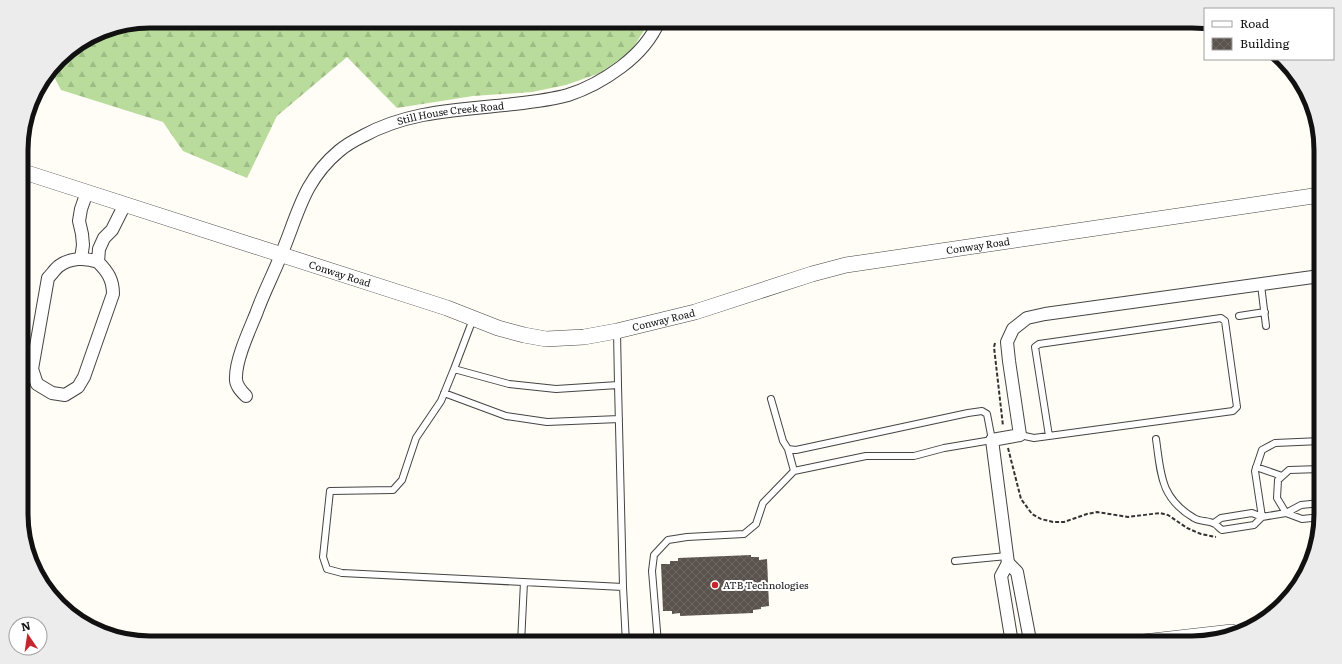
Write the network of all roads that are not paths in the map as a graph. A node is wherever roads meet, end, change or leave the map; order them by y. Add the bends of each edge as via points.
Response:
1 (656, 28) edge
2 (28, 173) edge
3 (87, 192) junction
4 (1314, 196) edge
5 (125, 204) junction
6 (82, 234) junction
7 (104, 238) junction
8 (281, 254) junction
9 (81, 259) junction
10 (98, 262) junction
11 (1314, 277) edge
12 (1261, 284) junction
13 (1265, 312) junction
14 (1239, 316) dead end
15 (473, 319) junction
16 (1266, 326) dead end
17 (617, 331) junction
18 (454, 369) junction
19 (618, 385) junction
20 (444, 393) junction
21 (246, 396) dead end
22 (771, 399) dead end
23 (619, 419) junction
24 (1020, 435) junction
25 (1049, 436) junction
26 (1156, 439) dead end
27 (992, 440) junction
28 (1314, 441) edge
29 (788, 449) junction
30 (1256, 467) junction
31 (1314, 468) edge
32 (794, 471) junction
33 (1282, 476) junction
34 (1314, 504) edge
35 (1286, 513) junction
36 (1262, 516) junction
37 (1314, 518) edge
38 (1214, 523) junction
39 (1007, 559) junction
40 (954, 561) dead end
41 (524, 582) junction
42 (623, 588) junction
43 (1217, 634) edge
44 (521, 636) edge
45 (626, 636) edge
46 (657, 636) edge
47 (1011, 636) edge
48 (1028, 636) edge
49 (1197, 636) edge

1 - 8 street, Still House Creek Road via 636,56 592,86 544,101 401,119 379,127 347,145 318,171 308,186
2 - 3 street, Conway Road
3 - 5 street, Conway Road
3 - 6 street via 79,221
4 - 17 street, Conway Road via 846,265 695,312
5 - 7 street via 112,230
5 - 8 street, Conway Road
6 - 7 street
6 - 9 street
7 - 10 street via 99,249
8 - 15 street, Conway Road via 447,308
8 - 21 street, Still House Creek Road via 240,355 236,378 239,389
9 - 10 street
9 - 10 street via 63,263 48,278 32,369 37,384 52,393 65,395 78,387 84,377 113,294 113,284 105,268
11 - 12 street
12 - 13 lane
12 - 24 street via 1026,318 1013,329 1008,342
13 - 14 lane
13 - 16 lane
15 - 17 street, Conway Road via 524,335 546,338 584,337
15 - 18 lane
17 - 19 lane
18 - 19 lane via 509,384 556,389
18 - 20 lane
19 - 23 lane
20 - 23 lane via 506,416 547,422
20 - 41 lane via 416,438 402,480 393,490 330,491 323,557 327,569 342,573
22 - 29 lane via 783,441
23 - 42 lane
24 - 25 lane via 1034,438
24 - 27 street
25 - 25 lane via 1233,411 1237,407 1225,321 1221,318 1035,346
26 - 38 lane via 1161,476 1167,492 1179,508 1196,520
27 - 29 lane via 987,414 982,411 796,450
27 - 32 lane via 914,456 866,456
27 - 39 street
28 - 30 lane via 1275,443 1262,450
29 - 32 lane
30 - 33 lane
30 - 36 lane
31 - 33 lane via 1289,470
32 - 46 lane via 763,503 756,524 744,534 668,540 654,555 652,571
33 - 35 lane via 1278,480 1277,498
34 - 35 lane via 1301,506
35 - 36 lane
35 - 37 lane via 1302,519
36 - 38 lane via 1252,513 1221,518
36 - 38 lane via 1254,526 1222,530
39 - 40 lane
39 - 47 street via 1001,576
39 - 48 street via 1017,572
41 - 42 lane
41 - 44 lane
42 - 45 lane
43 - 49 street

